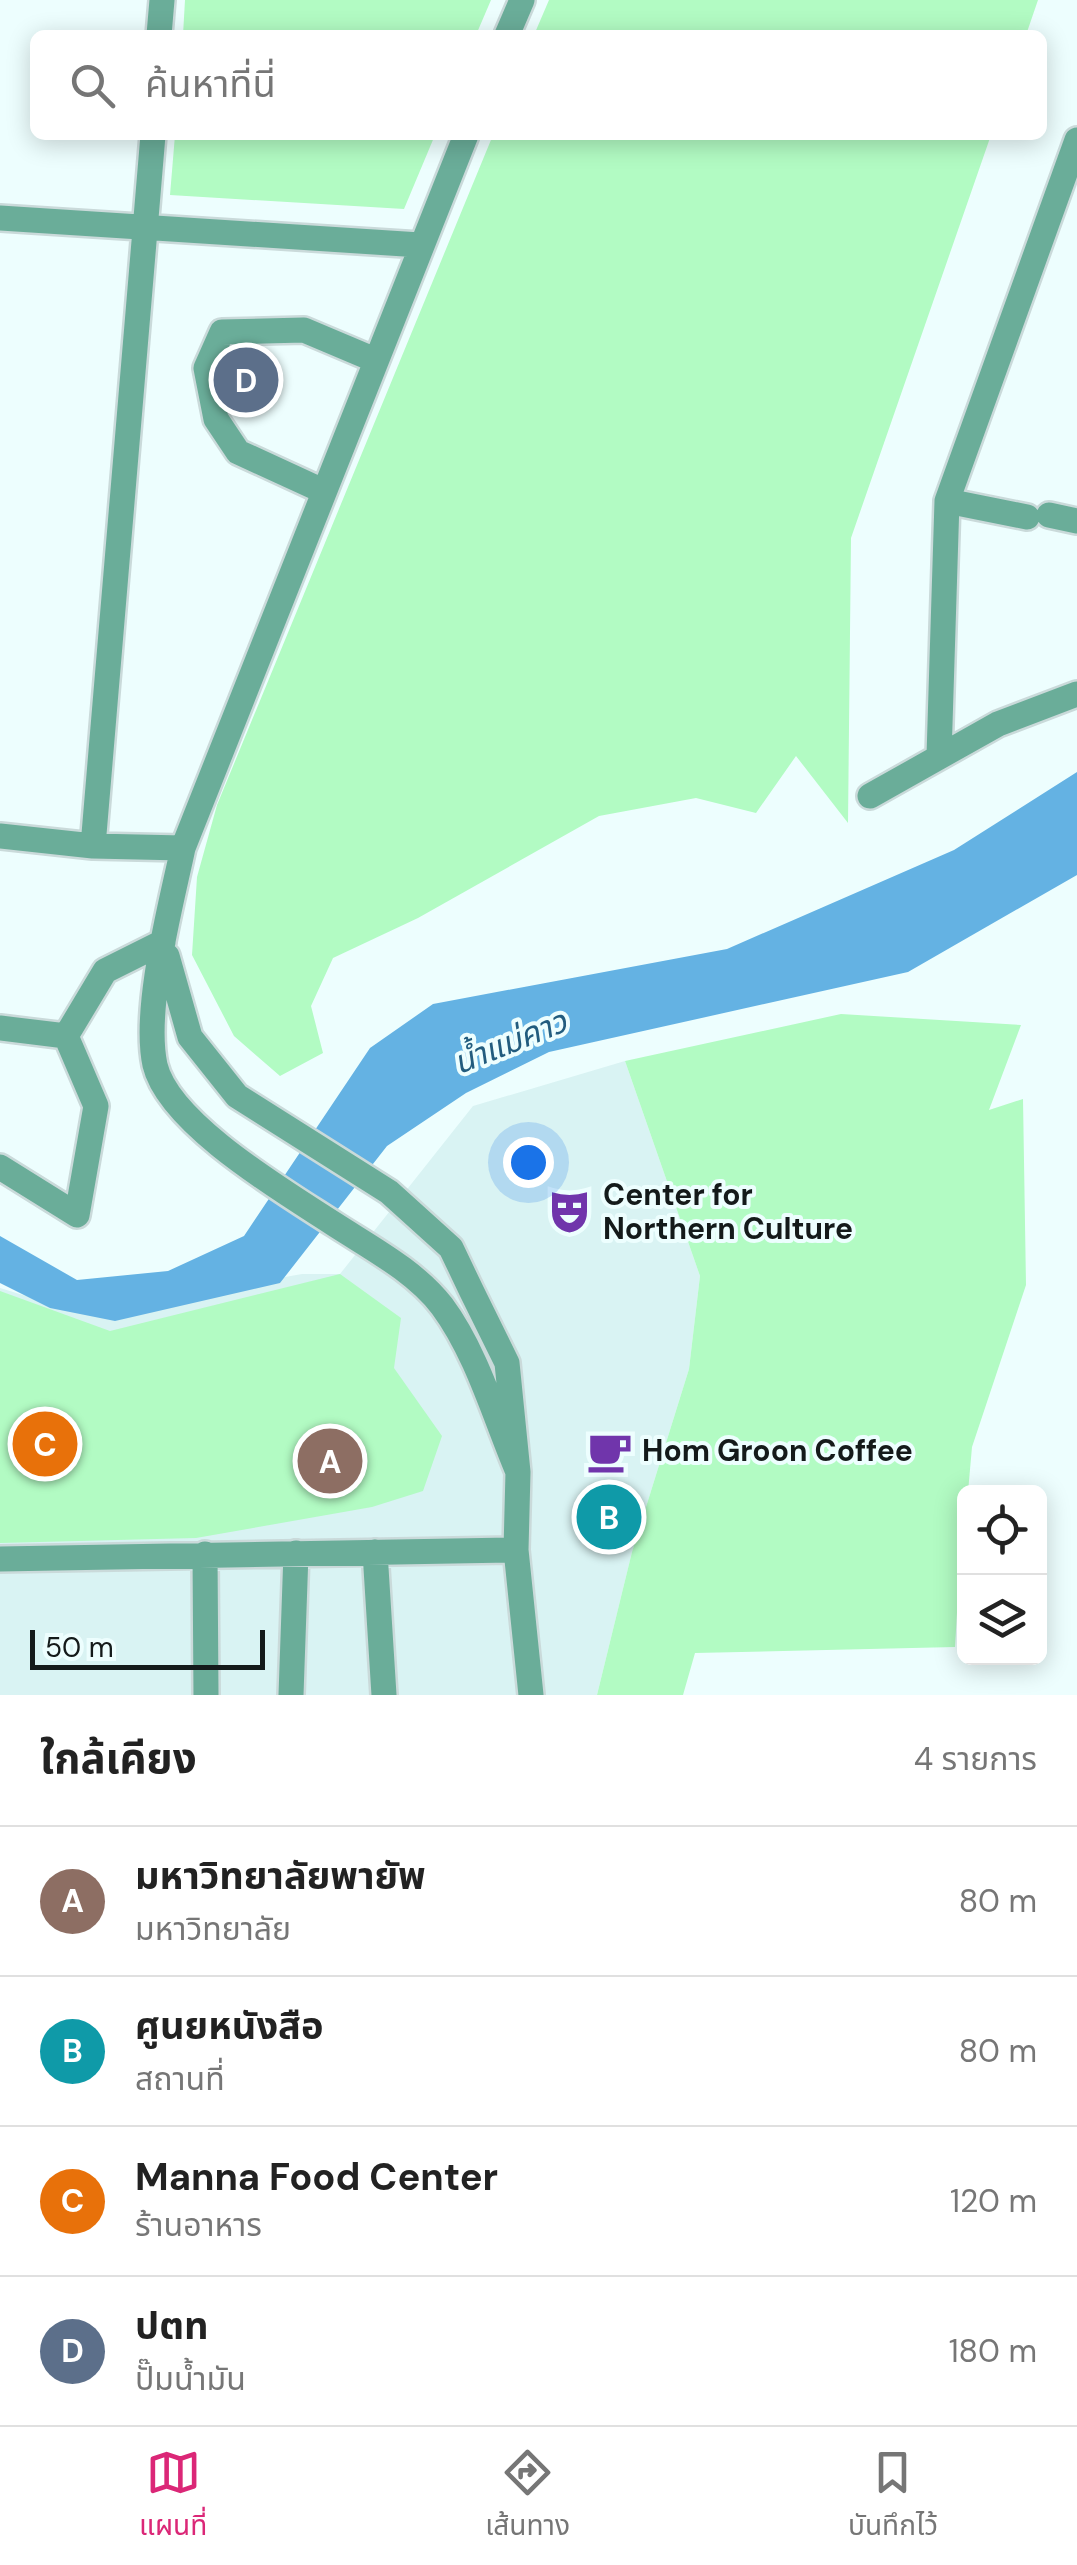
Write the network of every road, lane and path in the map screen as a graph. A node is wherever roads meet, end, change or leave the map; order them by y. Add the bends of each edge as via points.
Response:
1 (162, 0) edge
2 (522, 0) edge
3 (160, 30) edge
4 (509, 30) edge
5 (153, 140) edge
6 (464, 140) edge
7 (1077, 140) edge
8 (0, 218) edge
9 (147, 226) junction
10 (420, 244) junction
11 (375, 360) junction
12 (323, 492) junction
13 (947, 502) junction
14 (1077, 521) edge
15 (1077, 694) edge
16 (939, 756) junction
17 (870, 796) dead end
18 (0, 836) edge
19 (93, 846) junction
20 (183, 848) junction
21 (163, 942) junction
22 (0, 1028) edge
23 (66, 1036) junction
24 (0, 1167) edge
25 (518, 1472) junction
26 (516, 1550) junction
27 (375, 1552) junction
28 (296, 1553) junction
29 (205, 1554) junction
30 (0, 1559) edge
31 (206, 1695) edge
32 (291, 1695) edge
33 (384, 1695) edge
34 (531, 1695) edge

1 - 3 street
2 - 4 street
5 - 9 street
6 - 10 street
7 - 13 street
8 - 9 street
9 - 10 street
9 - 19 street
10 - 11 street
11 - 12 street
11 - 12 street via 304,330 255,329 222,332 206,368 216,419 238,452
12 - 20 street
13 - 14 street
13 - 16 street
15 - 16 street via 998,724
16 - 17 street
18 - 19 street
19 - 20 street
20 - 21 street
21 - 23 street via 105,971
21 - 25 street via 190,1037 237,1096 389,1192 450,1248 507,1363
21 - 25 street via 152,1032 156,1068 173,1099 268,1181 406,1271 441,1306
22 - 23 street
23 - 24 street via 96,1106 77,1215
25 - 26 street
26 - 27 street
26 - 34 street
27 - 28 street
27 - 33 street
28 - 29 street
28 - 32 street
29 - 30 street
29 - 31 street

